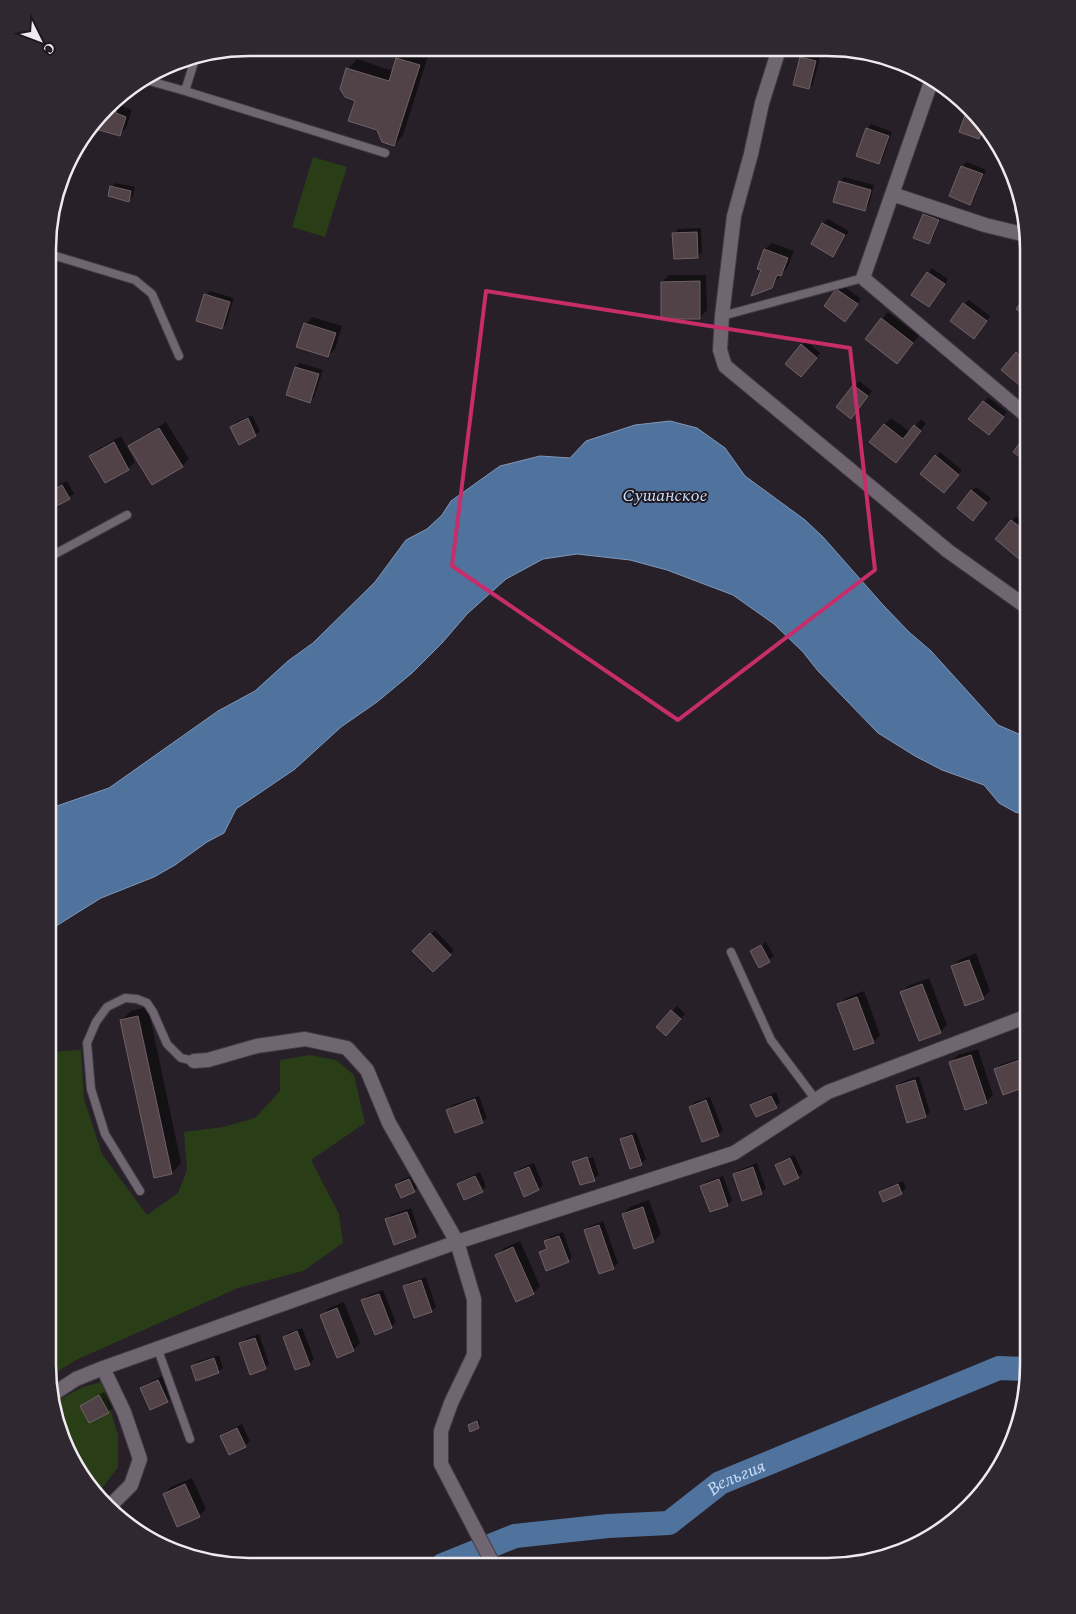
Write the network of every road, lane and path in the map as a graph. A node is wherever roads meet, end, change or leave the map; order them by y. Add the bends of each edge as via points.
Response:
1 (777, 56) edge
2 (193, 64) edge
3 (153, 82) edge
4 (930, 86) edge
5 (185, 91) junction
6 (385, 153) dead end
7 (892, 194) junction
8 (1019, 234) edge
9 (56, 256) edge
10 (863, 278) junction
11 (722, 316) junction
12 (179, 356) dead end
13 (1020, 410) edge
14 (127, 515) dead end
15 (56, 554) edge
16 (1020, 602) edge
17 (732, 952) dead end
18 (1020, 1019) edge
19 (194, 1061) joint
20 (816, 1100) junction
21 (140, 1191) dead end
22 (457, 1242) junction
23 (158, 1350) junction
24 (104, 1368) junction
25 (58, 1391) edge
26 (190, 1439) dead end
27 (114, 1502) edge
28 (490, 1558) edge

1 - 11 street via 734,216
2 - 5 lane
3 - 5 lane
4 - 7 street
5 - 6 lane
7 - 8 street
7 - 10 street
9 - 12 lane via 135,280 152,294
10 - 11 lane
10 - 13 street
11 - 16 street via 720,350 725,366 948,551
14 - 15 lane
17 - 20 lane via 772,1040
18 - 20 street via 828,1092
19 - 21 lane via 181,1058 167,1044 147,1003 136,999 125,998 107,1006 87,1043 91,1089 105,1134
19 - 22 street via 305,1039 347,1048 367,1070 389,1123
20 - 22 street via 734,1153
22 - 23 street
22 - 28 street via 474,1299 474,1355 441,1431 441,1464
23 - 24 street
23 - 26 lane
24 - 25 street via 76,1379
24 - 27 street via 140,1459 132,1485

